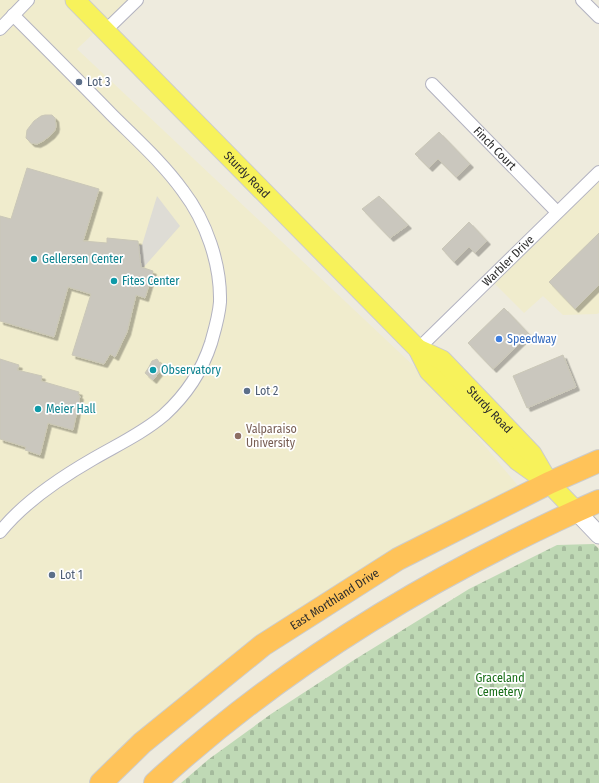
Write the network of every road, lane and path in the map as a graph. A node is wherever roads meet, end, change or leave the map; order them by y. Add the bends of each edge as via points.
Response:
1 (28, 0) edge
2 (75, 0) edge
3 (136, 0) edge
4 (582, 0) edge
5 (13, 15) junction
6 (599, 17) edge
7 (0, 29) edge
8 (105, 31) junction
9 (432, 84) dead end
10 (599, 172) edge
11 (557, 212) junction
12 (418, 349) junction
13 (599, 461) edge
14 (549, 483) junction
15 (599, 501) edge
16 (576, 511) junction
17 (0, 532) edge
18 (599, 534) edge
19 (101, 783) edge
20 (155, 783) edge

1 - 5 street
2 - 8 main road, Sturdy Road
3 - 8 street
4 - 6 street
5 - 7 street
5 - 17 street via 157,161 183,191 198,214 210,244 218,271 220,302 216,327 207,354 196,377 182,397 147,428 45,489
8 - 12 main road, Sturdy Road
9 - 11 street, Finch Court
10 - 11 street, Warbler Drive
11 - 12 street, Warbler Drive
12 - 14 main road, Sturdy Road via 429,370 516,459
13 - 14 highway, East Morthland Drive
14 - 16 main road, Sturdy Road
14 - 19 highway, East Morthland Drive via 398,559 263,645 142,743
15 - 16 highway
16 - 18 street, Sturdy Road
16 - 20 highway via 470,563 375,617 273,686 183,757

